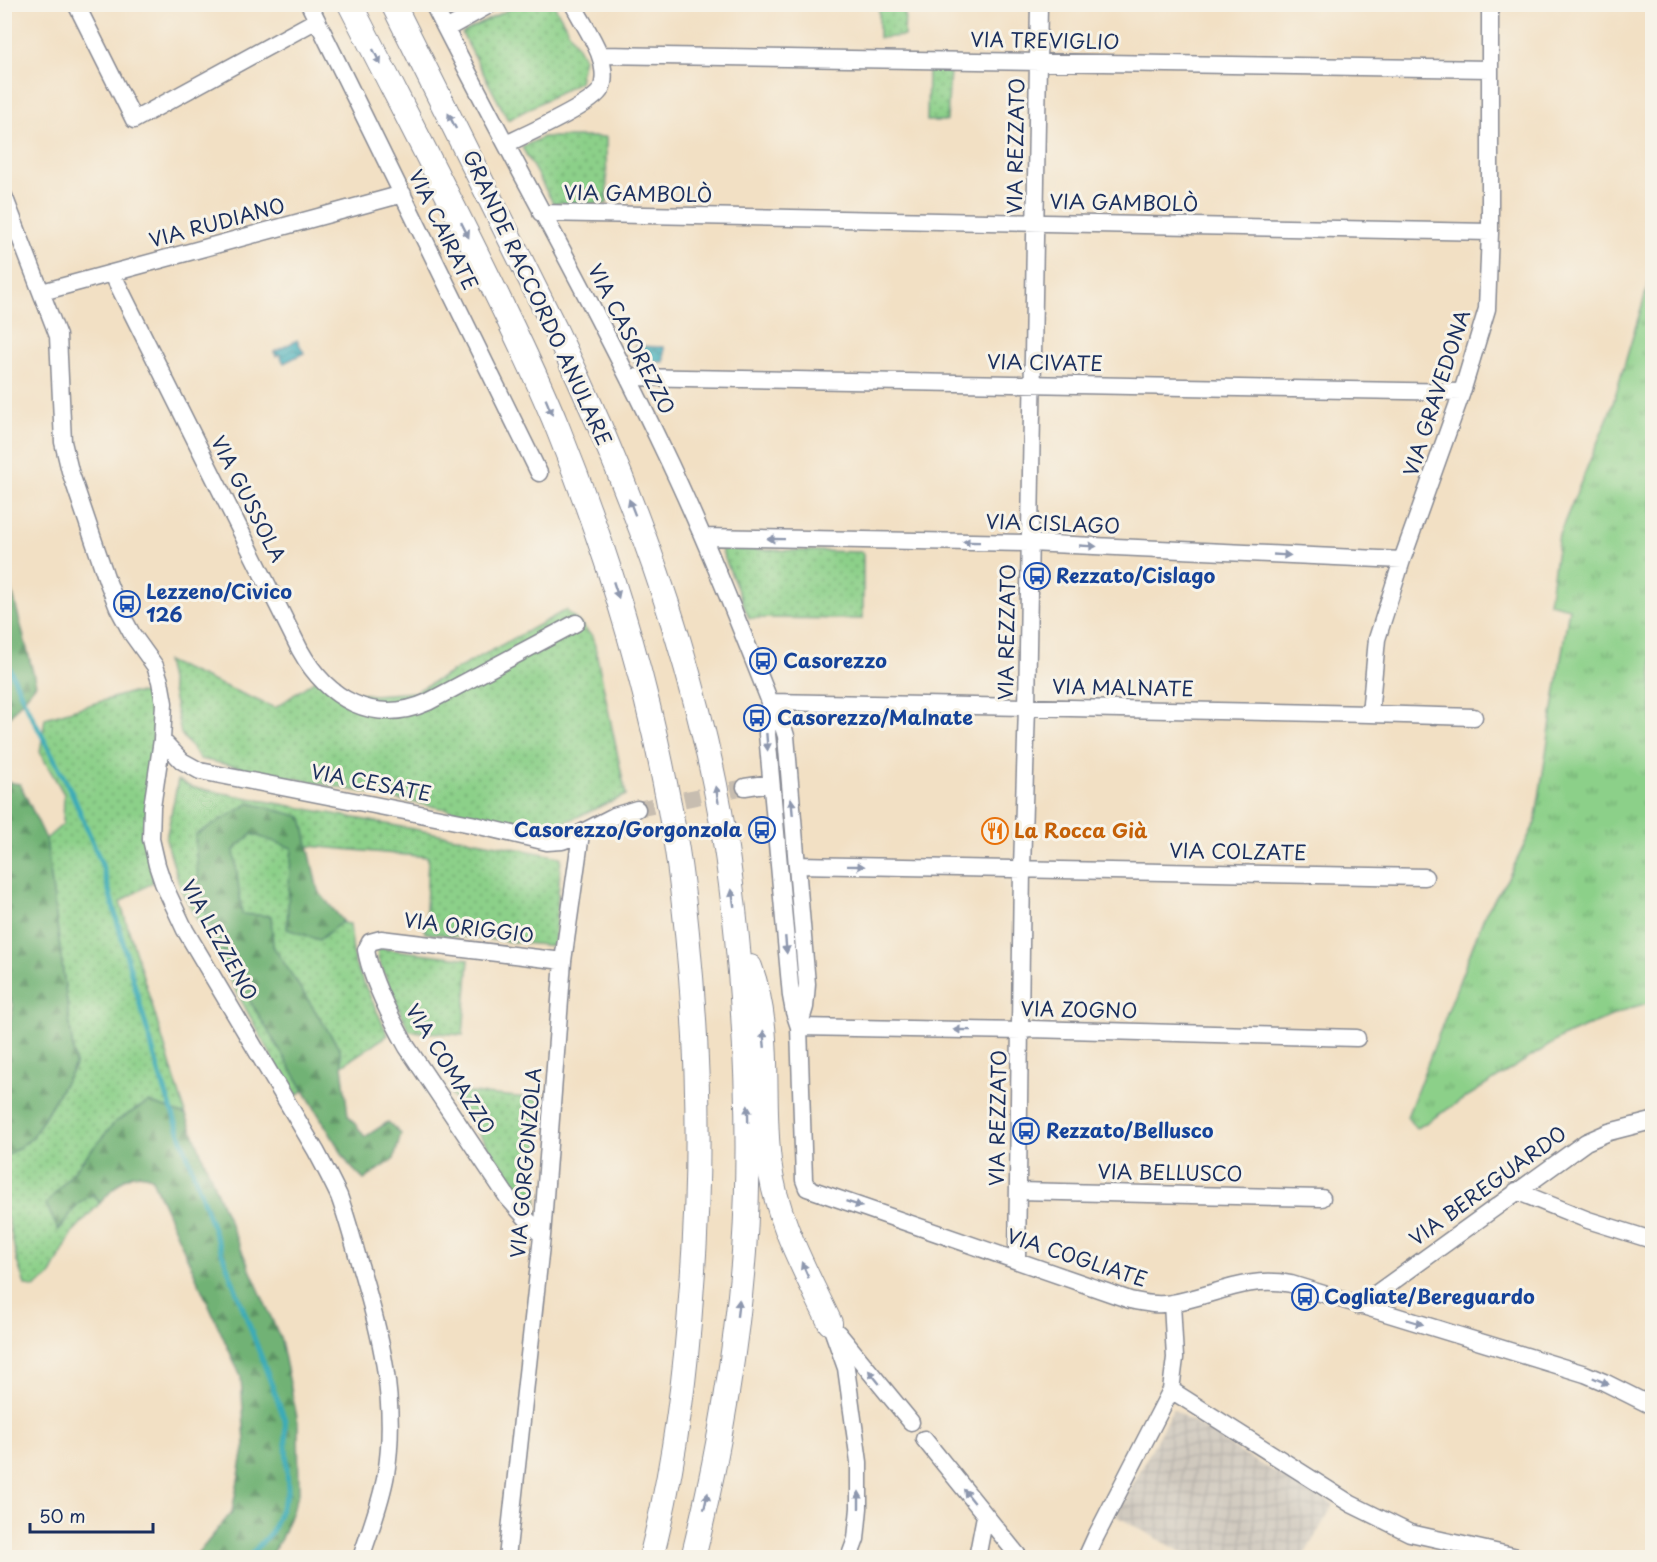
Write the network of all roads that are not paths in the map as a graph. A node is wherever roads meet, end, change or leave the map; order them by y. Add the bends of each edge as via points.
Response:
1 (76, 4) edge
2 (350, 4) edge
3 (393, 4) edge
4 (433, 4) edge
5 (491, 4) edge
6 (573, 4) edge
7 (1039, 4) edge
8 (1490, 4) edge
9 (313, 12) edge
10 (446, 29) junction
11 (600, 55) junction
12 (1038, 62) junction
13 (1490, 69) junction
14 (506, 144) junction
15 (403, 194) junction
16 (4, 196) edge
17 (541, 213) junction
18 (1035, 222) junction
19 (1490, 232) junction
20 (112, 273) junction
21 (42, 292) junction
22 (628, 377) junction
23 (1032, 384) junction
24 (1462, 392) junction
25 (539, 473) dead end
26 (703, 537) junction
27 (1029, 543) junction
28 (1402, 560) junction
29 (576, 623) dead end
30 (770, 702) junction
31 (1027, 707) junction
32 (1370, 714) junction
33 (1474, 717) dead end
34 (162, 740) junction
35 (771, 783) junction
36 (745, 787) tunnel mouth
37 (637, 809) tunnel mouth
38 (580, 834) junction
39 (797, 865) junction
40 (1022, 868) junction
41 (1425, 877) dead end
42 (738, 932) junction
43 (370, 942) joint
44 (563, 962) junction
45 (799, 1027) junction
46 (1021, 1031) junction
47 (1357, 1038) dead end
48 (1653, 1121) edge
49 (804, 1180) joint
50 (1018, 1191) junction
51 (1516, 1191) junction
52 (1322, 1198) dead end
53 (542, 1236) junction
54 (1653, 1240) edge
55 (1017, 1260) junction
56 (1172, 1303) junction
57 (1359, 1306) junction
58 (830, 1323) junction
59 (1171, 1390) junction
60 (1653, 1406) edge
61 (911, 1422) dead end
62 (924, 1439) dead end
63 (985, 1516) junction
64 (652, 1552) edge
65 (361, 1557) edge
66 (507, 1557) edge
67 (693, 1557) edge
68 (849, 1557) edge
69 (977, 1557) edge
70 (1020, 1557) edge
71 (1086, 1557) edge
72 (1522, 1557) edge

1 - 9 street via 134,120
2 -> 64 highway, GRANDE RACCORDO ANULARE via 528,359 558,429 621,607 664,778 677,847 690,966 698,1155 684,1378
42 -> 3 highway, GRANDE RACCORDO ANULARE via 715,783 681,648 646,546 578,376
4 - 10 street, VIA CASOREZZO
5 - 10 street
6 - 11 street
7 - 12 street, VIA REZZATO
8 - 13 street, VIA GRAVEDONA
9 - 15 street, VIA CAIRATE
10 - 14 street, VIA CASOREZZO
11 - 12 street, VIA TREVIGLIO
11 - 14 street via 604,79 597,95
12 - 13 street, VIA TREVIGLIO
12 - 18 street, VIA REZZATO
13 - 19 street, VIA GRAVEDONA
14 - 17 street, VIA CASOREZZO
15 - 20 street, VIA RUDIANO
15 - 25 street, VIA CAIRATE
16 - 21 street, VIA LEZZENO
17 - 18 street, VIA GAMBOLÒ
17 - 22 street, VIA CASOREZZO
18 - 19 street, VIA GAMBOLÒ
18 - 23 street, VIA REZZATO
19 - 24 street, VIA GRAVEDONA via 1487,309
20 - 21 street, VIA RUDIANO
20 - 29 street, VIA GUSSOLA via 300,650 314,671 339,695 375,710 413,708
21 - 34 street, VIA LEZZENO via 59,344 63,442 70,471 118,608 157,671 164,704
22 - 23 street, VIA CIVATE
22 - 26 street, VIA CASOREZZO
23 - 24 street, VIA CIVATE
23 - 27 street, VIA REZZATO
24 - 28 street, VIA GRAVEDONA
27 -> 26 street, VIA CISLAGO
26 - 30 street, VIA CASOREZZO
27 -> 28 street, VIA CISLAGO
27 - 31 street, VIA REZZATO
28 - 32 street, VIA GRAVEDONA via 1377,639
30 - 31 street, VIA MALNATE
30 -> 35 street, VIA CASOREZZO via 767,734
39 -> 30 street, VIA CASOREZZO via 786,736
31 - 32 street, VIA MALNATE
31 - 40 street, VIA REZZATO
32 - 33 street, VIA MALNATE
34 - 38 street, VIA CESATE via 188,766 200,771 547,842
34 - 65 street, VIA LEZZENO via 151,828 163,883 185,930 333,1184 378,1326 387,1381 389,1432 382,1495
35 - 36 street
35 -> 45 street, VIA CASOREZZO via 792,1004
37 - 38 street
38 - 44 street, VIA GORGONZOLA
39 -> 40 street, VIA COLZATE
39 - 45 street, VIA CASOREZZO via 807,984 806,1007
40 - 41 street, VIA COLZATE
40 - 46 street, VIA REZZATO
58 -> 42 highway via 774,1191 768,1159 760,1004
67 -> 42 highway, GRANDE RACCORDO ANULARE via 718,1444 743,1254 748,1106
43 - 44 street, VIA ORIGGIO via 381,939
43 - 53 street, VIA COMAZZO via 366,950 369,961 397,1030 508,1198
44 - 53 street, VIA GORGONZOLA
46 -> 45 street, VIA ZOGNO
45 - 49 street, VIA CASOREZZO
46 - 47 street, VIA ZOGNO
46 - 50 street, VIA REZZATO
48 - 51 street, VIA BEREGUARDO via 1591,1139
49 -> 55 street, VIA COGLIATE via 810,1189
50 - 52 street, VIA BELLUSCO
50 - 55 street, VIA REZZATO
51 - 54 street via 1588,1220
51 - 57 street, VIA BEREGUARDO
53 - 66 street, VIA GORGONZOLA
55 - 56 street, VIA COGLIATE via 1130,1300
56 - 57 street, VIA COGLIATE via 1269,1281
56 - 59 street via 1175,1358
57 -> 60 street, VIA COGLIATE via 1585,1374
61 -> 58 street
68 -> 58 street via 856,1539 859,1462 846,1368
59 - 71 street
59 - 72 street via 1351,1504 1410,1533
63 -> 62 street
63 - 69 street
63 - 70 street

